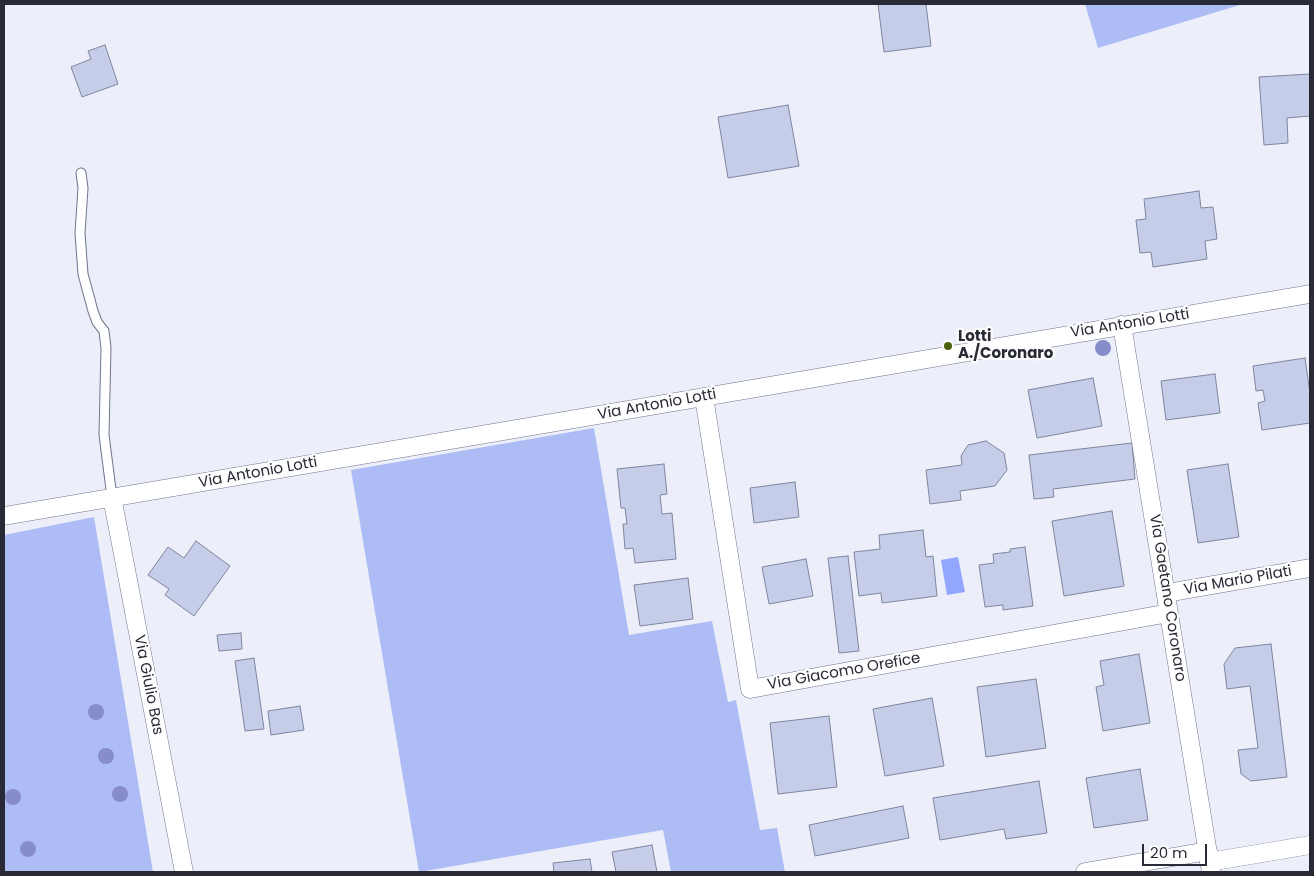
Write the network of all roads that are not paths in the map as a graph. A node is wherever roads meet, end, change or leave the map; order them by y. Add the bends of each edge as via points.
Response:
1 (81, 173) dead end
2 (1310, 294) edge
3 (1122, 325) junction
4 (704, 397) junction
5 (112, 497) junction
6 (4, 516) edge
7 (1310, 568) edge
8 (1166, 593) junction
9 (1169, 613) junction
10 (1310, 845) edge
11 (1210, 862) edge
12 (184, 872) edge
13 (1085, 872) edge

1 - 5 lane via 83,274 97,322 104,331 106,348 104,435
2 - 3 street, Via Antonio Lotti
3 - 4 street, Via Antonio Lotti
3 - 8 street, Via Gaetano Coronaro
4 - 5 street, Via Antonio Lotti
4 - 9 street, Via Giacomo Orefice via 750,689
5 - 6 street, Via Antonio Lotti
5 - 12 street, Via Giulio Bas
7 - 8 street, Via Mario Pilati
8 - 9 street, Via Gaetano Coronaro
9 - 11 street, Via Gaetano Coronaro
10 - 11 street
11 - 13 street

